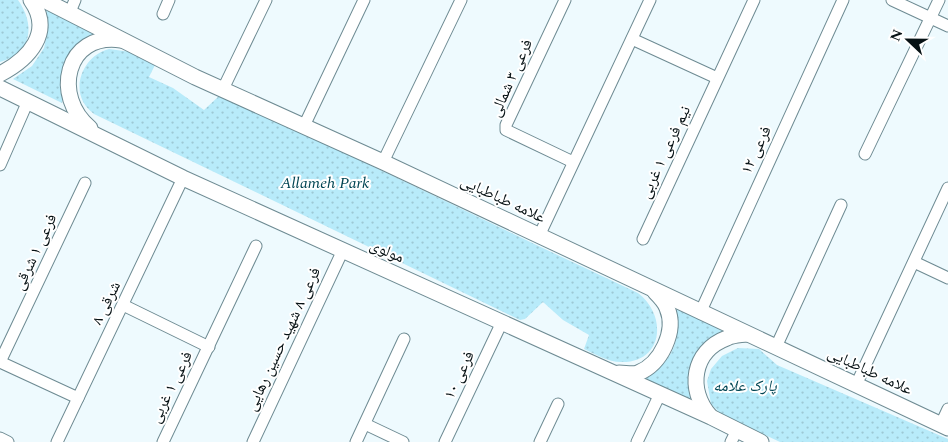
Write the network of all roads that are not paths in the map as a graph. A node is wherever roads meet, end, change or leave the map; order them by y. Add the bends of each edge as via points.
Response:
1 (31, 0) edge
2 (44, 0) edge
3 (169, 0) edge
4 (266, 0) edge
5 (364, 0) edge
6 (565, 0) edge
7 (650, 0) edge
8 (754, 0) edge
9 (843, 0) edge
10 (892, 0) edge
11 (939, 0) edge
12 (458, 1) edge
13 (72, 6) edge
14 (163, 14) dead end
15 (931, 18) junction
16 (948, 26) edge
17 (632, 39) junction
18 (126, 41) junction
19 (0, 74) edge
20 (717, 78) junction
21 (0, 88) edge
22 (223, 89) junction
23 (28, 102) junction
24 (304, 126) junction
25 (101, 136) junction
26 (865, 154) dead end
27 (383, 162) junction
28 (573, 162) junction
29 (0, 165) edge
30 (183, 178) junction
31 (86, 183) dead end
32 (948, 188) edge
33 (841, 205) dead end
34 (539, 236) junction
35 (643, 239) dead end
36 (256, 246) dead end
37 (344, 250) junction
38 (914, 262) junction
39 (948, 278) edge
40 (653, 290) junction
41 (123, 305) junction
42 (700, 312) junction
43 (502, 322) junction
44 (746, 334) junction
45 (404, 339) dead end
46 (209, 347) junction
47 (776, 347) junction
48 (0, 362) edge
49 (615, 374) junction
50 (857, 383) junction
51 (660, 394) junction
52 (78, 398) junction
53 (558, 404) dead end
54 (948, 409) edge
55 (711, 417) junction
56 (365, 424) junction
57 (945, 426) edge
58 (734, 436) edge
59 (0, 438) edge
60 (8, 442) edge
61 (57, 442) edge
62 (163, 442) edge
63 (253, 442) edge
64 (356, 442) edge
65 (403, 442) edge
66 (445, 442) edge
67 (540, 442) edge
68 (637, 442) edge
69 (761, 442) edge

1 - 19 street via 39,13 37,40 24,60
2 - 13 street, علامه طباطبایی
3 - 14 street
4 - 22 street
5 - 24 street
6 - 28 street, فرعی ۳ شمالی via 506,130
7 - 17 street
8 - 20 street
9 - 42 street, فرعی ۱۲
10 - 15 street
11 - 15 street
12 - 27 street
13 - 18 street, علامه طباطبایی
15 - 16 street
15 - 26 street
17 - 20 street
17 - 28 street
18 - 22 street, علامه طباطبایی
18 - 25 street via 106,39 86,45 72,64 68,78 72,101 79,116
20 - 35 street, نیم فرعی ۱ غربی
21 - 23 street, مولوی
22 - 24 street, علامه طباطبایی
23 - 25 street, مولوی
23 - 29 street
24 - 27 street, علامه طباطبایی
25 - 30 street, مولوی
27 - 34 street, علامه طباطبایی
28 - 34 street
30 - 37 street, مولوی
30 - 41 street, ۸ شرقی
31 - 48 street, فرعی ۱ شرقی
32 - 38 street
33 - 47 street
34 - 40 street, علامه طباطبایی
36 - 46 street
37 - 43 street, مولوی
37 - 63 street, فرعی ۸ شهید حسین رهایی
38 - 39 street
38 - 50 street
40 - 42 street, علامه طباطبایی
40 - 49 street via 670,316 670,328 662,352 653,364 637,373
41 - 46 street
41 - 52 street, ۸ شرقی
42 - 44 street, علامه طباطبایی
43 - 49 street, مولوی
43 - 66 street, فرعی ۱۰
44 - 47 street, علامه طباطبایی
44 - 55 street via 727,338 709,348 700,361 696,376 698,401
45 - 56 street
46 - 62 street, فرعی ۱ غربی
47 - 50 street, علامه طباطبایی
48 - 52 street
49 - 51 street, مولوی
50 - 57 street, علامه طباطبایی
51 - 55 street, مولوی
51 - 68 street
52 - 61 street, ۸ شرقی
53 - 67 street
54 - 57 street
55 - 58 street, مولوی
56 - 64 street
56 - 65 street
58 - 69 street, مولوی
59 - 60 street

